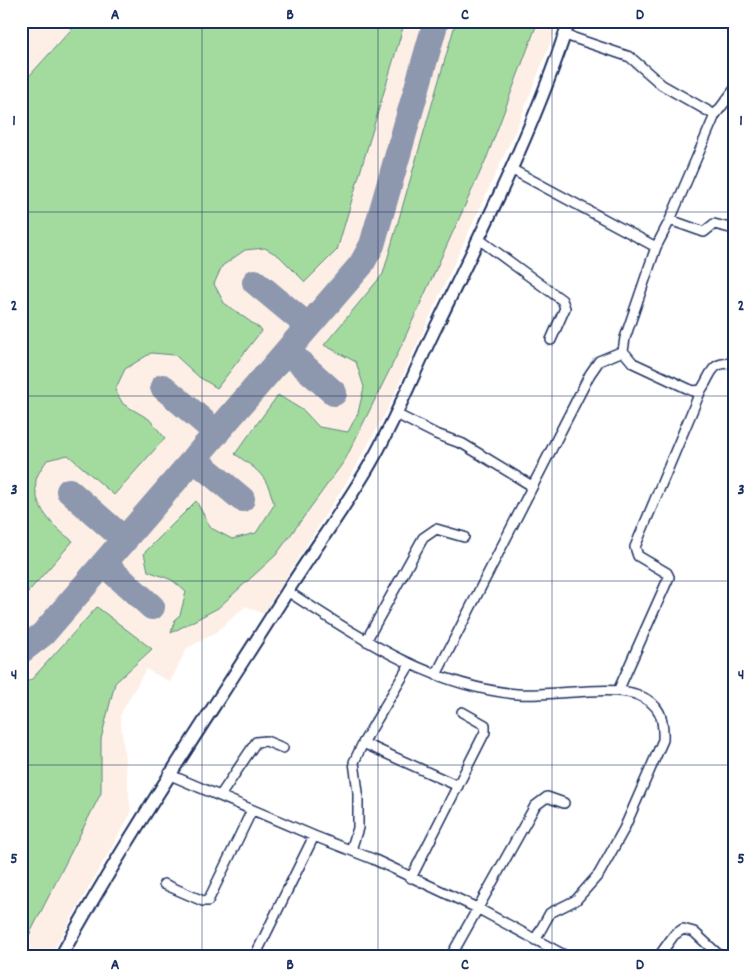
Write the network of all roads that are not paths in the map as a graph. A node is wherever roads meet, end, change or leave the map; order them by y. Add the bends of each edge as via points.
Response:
1 (569, 21) edge
2 (565, 35) junction
3 (734, 90) edge
4 (715, 115) junction
5 (511, 169) junction
6 (670, 220) junction
7 (734, 229) edge
8 (480, 240) junction
9 (656, 247) junction
10 (551, 340) dead end
11 (623, 351) junction
12 (734, 364) edge
13 (701, 390) junction
14 (396, 414) junction
15 (532, 486) junction
16 (464, 537) dead end
17 (287, 591) junction
18 (366, 641) junction
19 (410, 664) junction
20 (436, 675) junction
21 (618, 691) junction
22 (462, 712) dead end
23 (363, 743) junction
24 (283, 748) dead end
25 (168, 774) junction
26 (458, 786) junction
27 (220, 796) junction
28 (564, 803) dead end
29 (252, 810) junction
30 (314, 836) junction
31 (351, 850) junction
32 (412, 878) junction
33 (164, 884) dead end
34 (478, 908) junction
35 (535, 940) junction
36 (61, 956) edge
37 (255, 956) edge
38 (451, 956) edge
39 (566, 956) edge
40 (659, 956) edge
41 (720, 956) edge

1 - 2 main road
2 - 4 street via 630,57 662,84
2 - 5 main road
3 - 4 street
4 - 6 street
5 - 8 main road
5 - 9 street
6 - 7 street via 704,232 714,224
6 - 9 street
8 - 10 street via 562,300 566,308
8 - 14 main road via 437,323
9 - 11 street
11 - 13 street via 633,363 678,386
11 - 15 street via 599,360
12 - 13 street via 714,367
13 - 21 street via 635,547 638,556 669,576
14 - 15 street via 464,444
14 - 17 main road via 369,467
15 - 20 street
16 - 18 street via 436,529 423,538
17 - 18 street
17 - 25 main road
18 - 19 street
19 - 20 street
19 - 23 street
20 - 21 street via 516,694
21 - 35 street via 638,695 659,708 664,724 663,740 624,829 599,874 576,900 550,913
22 - 26 street via 486,726
23 - 26 street
23 - 31 street via 354,762 358,828
24 - 27 street via 266,741 256,742
25 - 27 street
25 - 36 main road
26 - 32 street
27 - 29 street
28 - 34 street via 547,797 539,801
29 - 30 street
29 - 33 street via 208,901
30 - 31 street
30 - 37 street
31 - 32 street
32 - 34 street
34 - 35 street
34 - 38 street
35 - 39 street
40 - 41 street via 674,935 683,929 694,932

